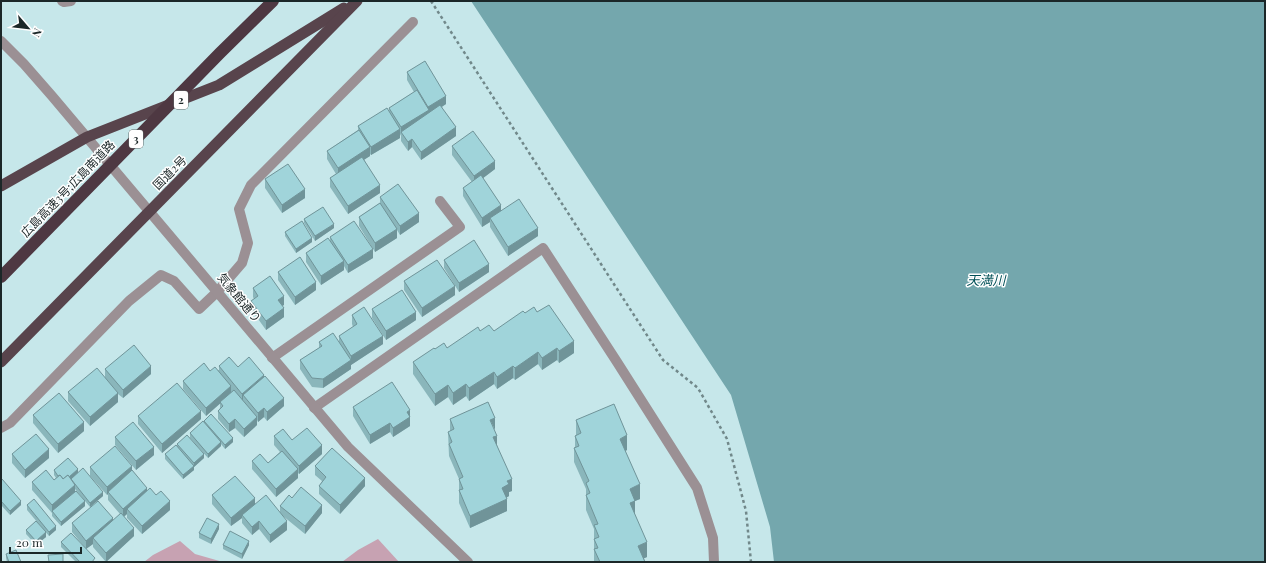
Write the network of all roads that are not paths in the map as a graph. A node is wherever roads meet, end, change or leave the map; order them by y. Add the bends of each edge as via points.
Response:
1 (62, 1) edge
2 (71, 1) edge
3 (273, 1) edge
4 (356, 1) edge
5 (413, 22) dead end
6 (1, 41) edge
7 (87, 137) junction
8 (1, 186) edge
9 (440, 201) dead end
10 (150, 212) junction
11 (1, 277) edge
12 (217, 292) junction
13 (272, 358) junction
14 (1, 362) edge
15 (314, 408) junction
16 (1, 428) edge
17 (468, 562) edge
18 (714, 562) edge

1 - 2 street
3 - 11 highway, 広島高速3号;広島南道路 / 3, bridge
4 - 7 highway, 国道2号 / 2 via 219,85
4 - 10 highway, 国道2号 / 2
5 - 12 street via 251,184 239,209 248,243 242,263
6 - 7 street, 気象館通り
7 - 8 highway, 国道2号 / 2
7 - 10 street, 気象館通り
9 - 13 street via 460,227
10 - 12 street, 気象館通り
10 - 14 highway, 国道2号 / 2
12 - 13 street, 気象館通り
12 - 16 street via 199,309 174,281 161,275 128,301 10,423
13 - 15 street, 気象館通り
15 - 17 street, 気象館通り via 348,447
15 - 18 street via 543,248 697,488 713,538

